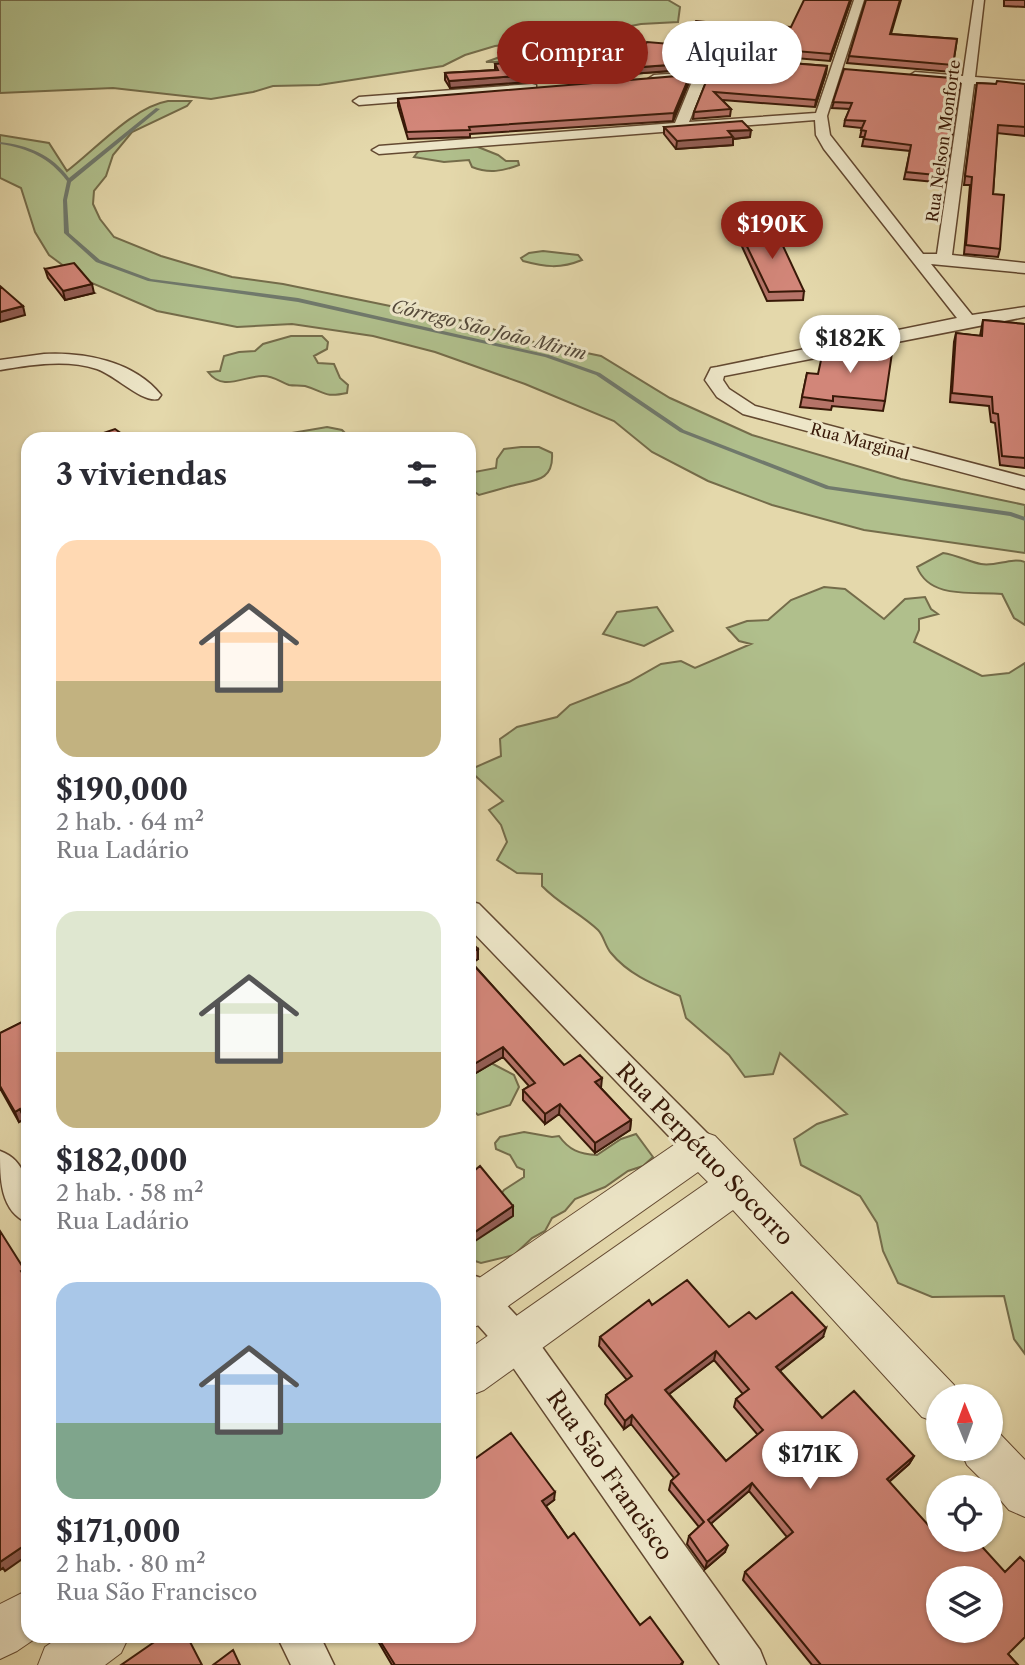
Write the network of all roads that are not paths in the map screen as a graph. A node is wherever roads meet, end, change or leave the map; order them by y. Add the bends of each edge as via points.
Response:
1 (859, 0) edge
2 (979, 0) edge
3 (821, 68) edge
4 (841, 70) junction
5 (901, 75) edge
6 (968, 81) junction
7 (697, 84) edge
8 (1025, 85) edge
9 (551, 87) edge
10 (359, 102) dead end
11 (821, 116) junction
12 (681, 125) junction
13 (379, 150) dead end
14 (917, 259) junction
15 (944, 259) junction
16 (1025, 268) edge
17 (1025, 312) edge
18 (968, 321) junction
19 (0, 365) edge
20 (152, 395) dead end
21 (1025, 482) edge
22 (476, 918) edge
23 (701, 1148) junction
24 (0, 1165) edge
25 (736, 1185) junction
26 (21, 1197) edge
27 (476, 1297) edge
28 (476, 1304) edge
29 (516, 1341) junction
30 (476, 1370) edge
31 (926, 1388) edge
32 (994, 1461) edge
33 (1025, 1494) edge
34 (21, 1620) edge
35 (0, 1634) edge
36 (94, 1643) edge
37 (302, 1643) edge
38 (63, 1665) edge
39 (313, 1665) edge
40 (745, 1665) edge

1 - 4 street
2 - 6 street, Rua Nelson Monforte
3 - 4 street
4 - 11 street
5 - 6 street
6 - 8 street
6 - 15 street, Rua Nelson Monforte
7 - 12 street
9 - 10 street
11 - 12 street
11 - 14 street via 829,146
12 - 13 street
14 - 15 street
14 - 18 street
15 - 16 street
17 - 18 street
18 - 21 street, Rua Marginal via 717,372 714,380 732,401 749,410
19 - 20 street via 38,358 80,360 115,370
22 - 23 street, Rua Perpétuo Socorro
23 - 25 street, Rua Perpétuo Socorro
23 - 27 street
24 - 26 street
25 - 29 street
25 - 31 street, Rua Perpétuo Socorro
28 - 29 street, Rua São Francisco
29 - 30 street
29 - 40 street, Rua São Francisco
32 - 33 street
34 - 35 street
36 - 38 street
37 - 39 street

